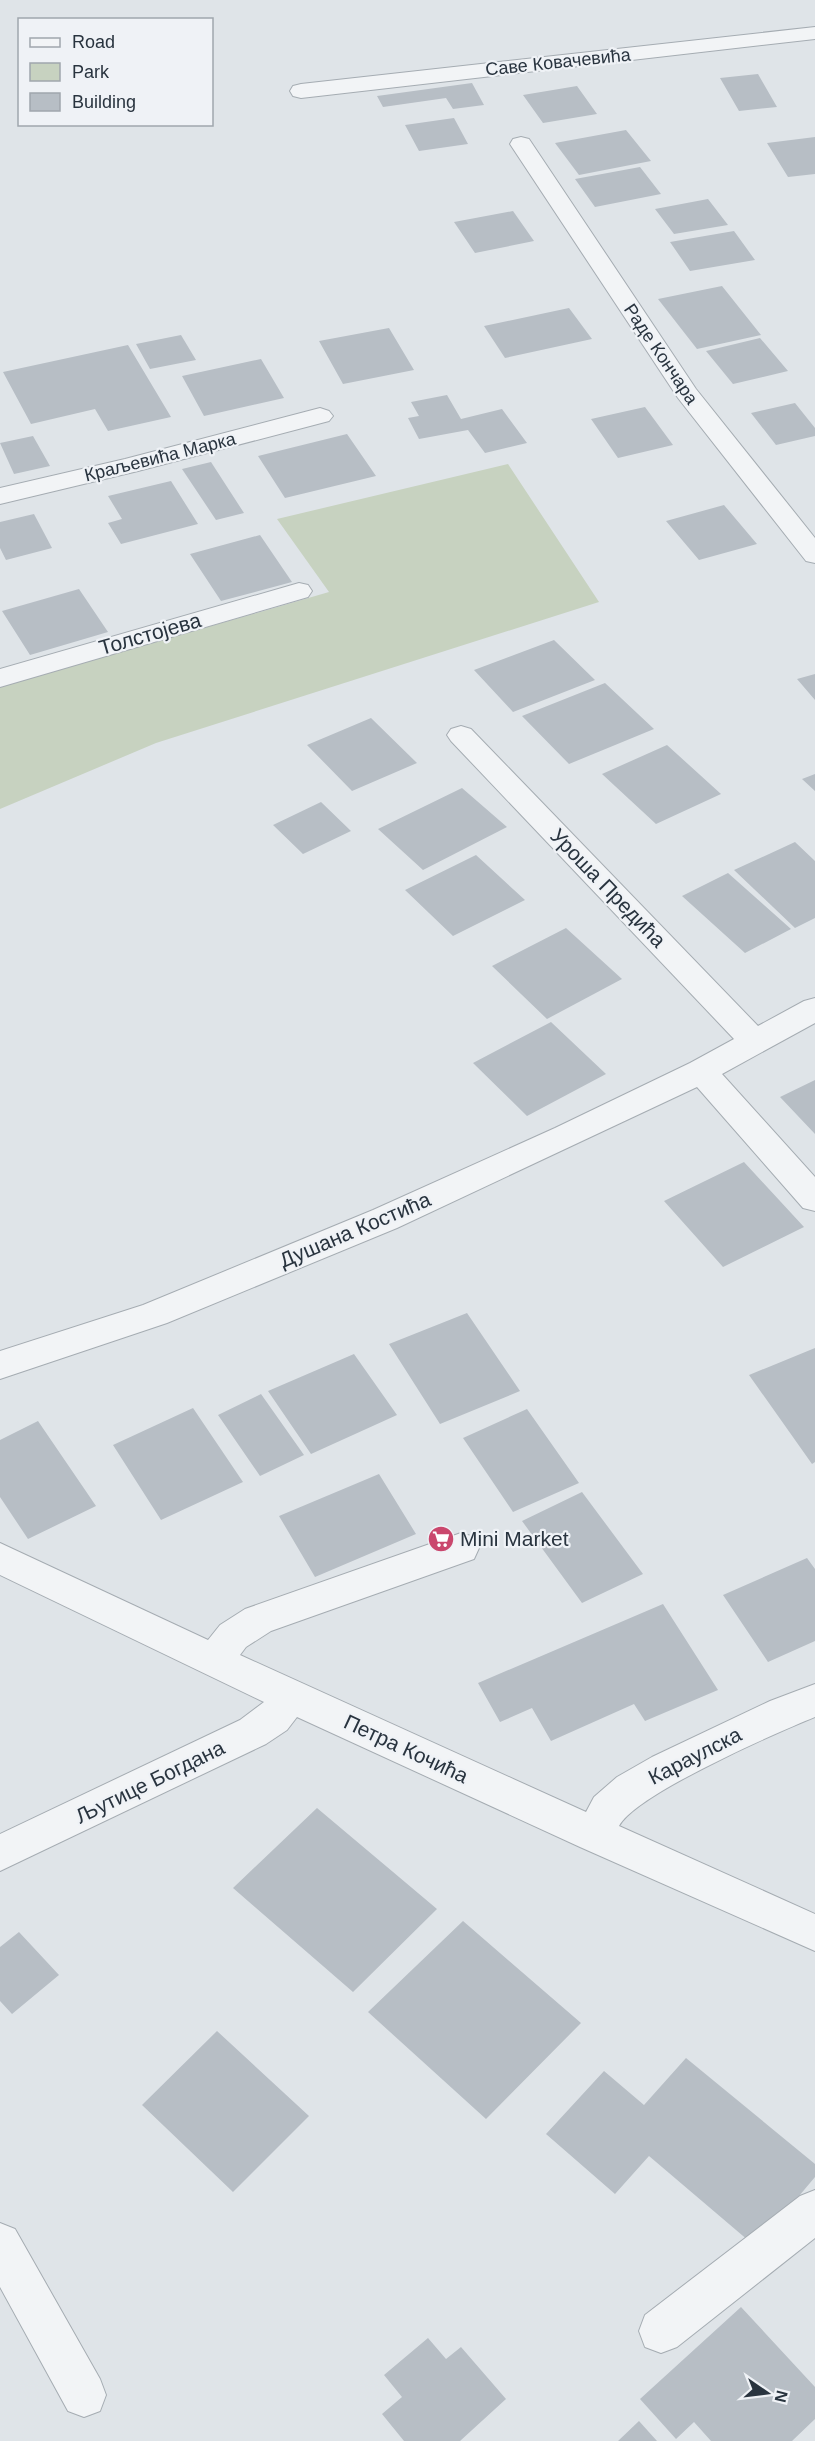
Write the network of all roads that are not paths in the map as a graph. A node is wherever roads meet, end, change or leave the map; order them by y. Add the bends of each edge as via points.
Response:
1 (815, 33) edge
2 (301, 91) dead end
3 (521, 144) dead end
4 (320, 416) dead end
5 (0, 496) edge
6 (815, 555) edge
7 (300, 591) dead end
8 (0, 678) edge
9 (461, 735) dead end
10 (815, 1010) edge
11 (755, 1042) junction
12 (701, 1071) junction
13 (815, 1199) edge
14 (0, 1365) edge
15 (461, 1548) dead end
16 (0, 1558) edge
17 (214, 1660) junction
18 (291, 1697) junction
19 (815, 1700) edge
20 (594, 1835) junction
21 (0, 1853) edge
22 (815, 1933) edge
23 (815, 2211) edge
24 (0, 2244) edge
25 (661, 2331) dead end
26 (84, 2395) dead end

1 - 2 street, Саве Ковачевића
3 - 6 street, Раде Кончара via 687,393
4 - 5 street, Краљевића Марка
7 - 8 street, Толстојева
9 - 11 street, Уроша Предића
10 - 11 street, Душана Костића
11 - 12 street, Душана Костића
12 - 13 street
12 - 14 street, Душана Костића via 364,1227 155,1314
15 - 17 street via 258,1620 233,1636
16 - 17 street, Петра Кочића
17 - 18 street, Петра Кочића
18 - 20 street, Петра Кочића
18 - 21 street, Љутице Богдана via 274,1718 253,1732
19 - 20 street, Караулска via 631,1789 608,1809
20 - 22 street, Петра Кочића
23 - 25 street
24 - 26 street

